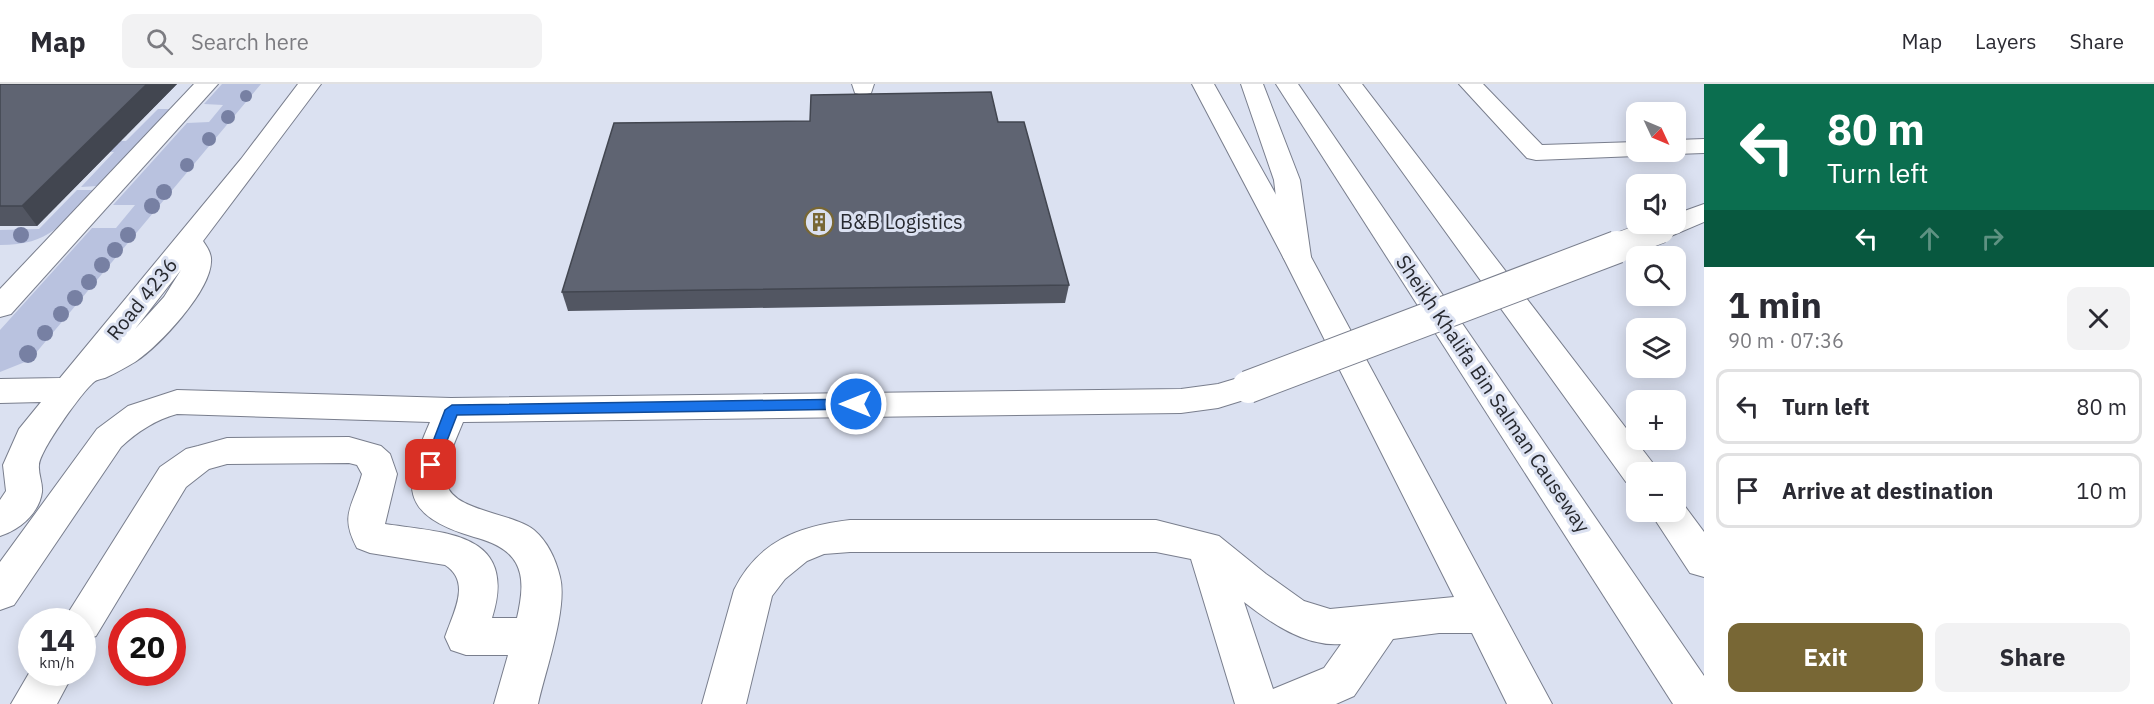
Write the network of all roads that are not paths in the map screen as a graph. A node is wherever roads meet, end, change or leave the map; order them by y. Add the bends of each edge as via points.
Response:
1 (207, 84) edge
2 (310, 84) edge
3 (1203, 84) edge
4 (1252, 84) edge
5 (1287, 84) edge
6 (1350, 84) edge
7 (1470, 84) edge
8 (1704, 146) edge
9 (1686, 147) edge
10 (1626, 149) edge
11 (1704, 212) edge
12 (1297, 257) junction
13 (0, 307) edge
14 (75, 383) junction
15 (0, 391) edge
16 (452, 410) junction
17 (14, 450) edge
18 (1632, 462) edge
19 (0, 521) edge
20 (1675, 522) edge
21 (1206, 547) junction
22 (1704, 561) edge
23 (0, 593) edge
24 (91, 608) edge
25 (1484, 615) junction
26 (1381, 623) junction
27 (532, 636) junction
28 (44, 686) edge
29 (33, 704) edge
30 (516, 704) edge
31 (724, 704) edge
32 (1257, 704) edge
33 (1287, 704) edge
34 (1530, 704) edge
35 (1698, 704) edge

1 - 13 main road
2 - 14 main road, Road 4236 via 189,240 196,254 195,271 158,324 129,351
3 - 12 main road
4 - 12 main road via 1287,180
5 - 35 main road, Sheikh Khalifa Bin Salman Causeway
6 - 18 main road
7 - 10 main road via 1536,153
8 - 9 main road
11 - 16 main road, bridge via 1218,396 1181,400
12 - 25 main road
14 - 15 main road
14 - 17 main road
16 - 23 main road via 194,401 158,406 122,425 109,438
16 - 27 main road via 431,465 429,484 436,501 451,515 499,527 521,539 535,558 541,580
17 - 19 main road via 21,465 24,491 15,509
20 - 22 main road
21 - 26 main road via 1292,615 1330,627
21 - 31 main road via 1156,536 820,539 786,555 754,590
21 - 32 main road
24 - 27 main road via 173,477 184,467 205,456 227,452 349,450 374,458 379,467 365,520 364,530 370,537 454,550 476,566 479,592 466,637
25 - 26 main road via 1439,615
25 - 34 main road
26 - 33 main road via 1339,682
27 - 30 main road
28 - 29 main road

